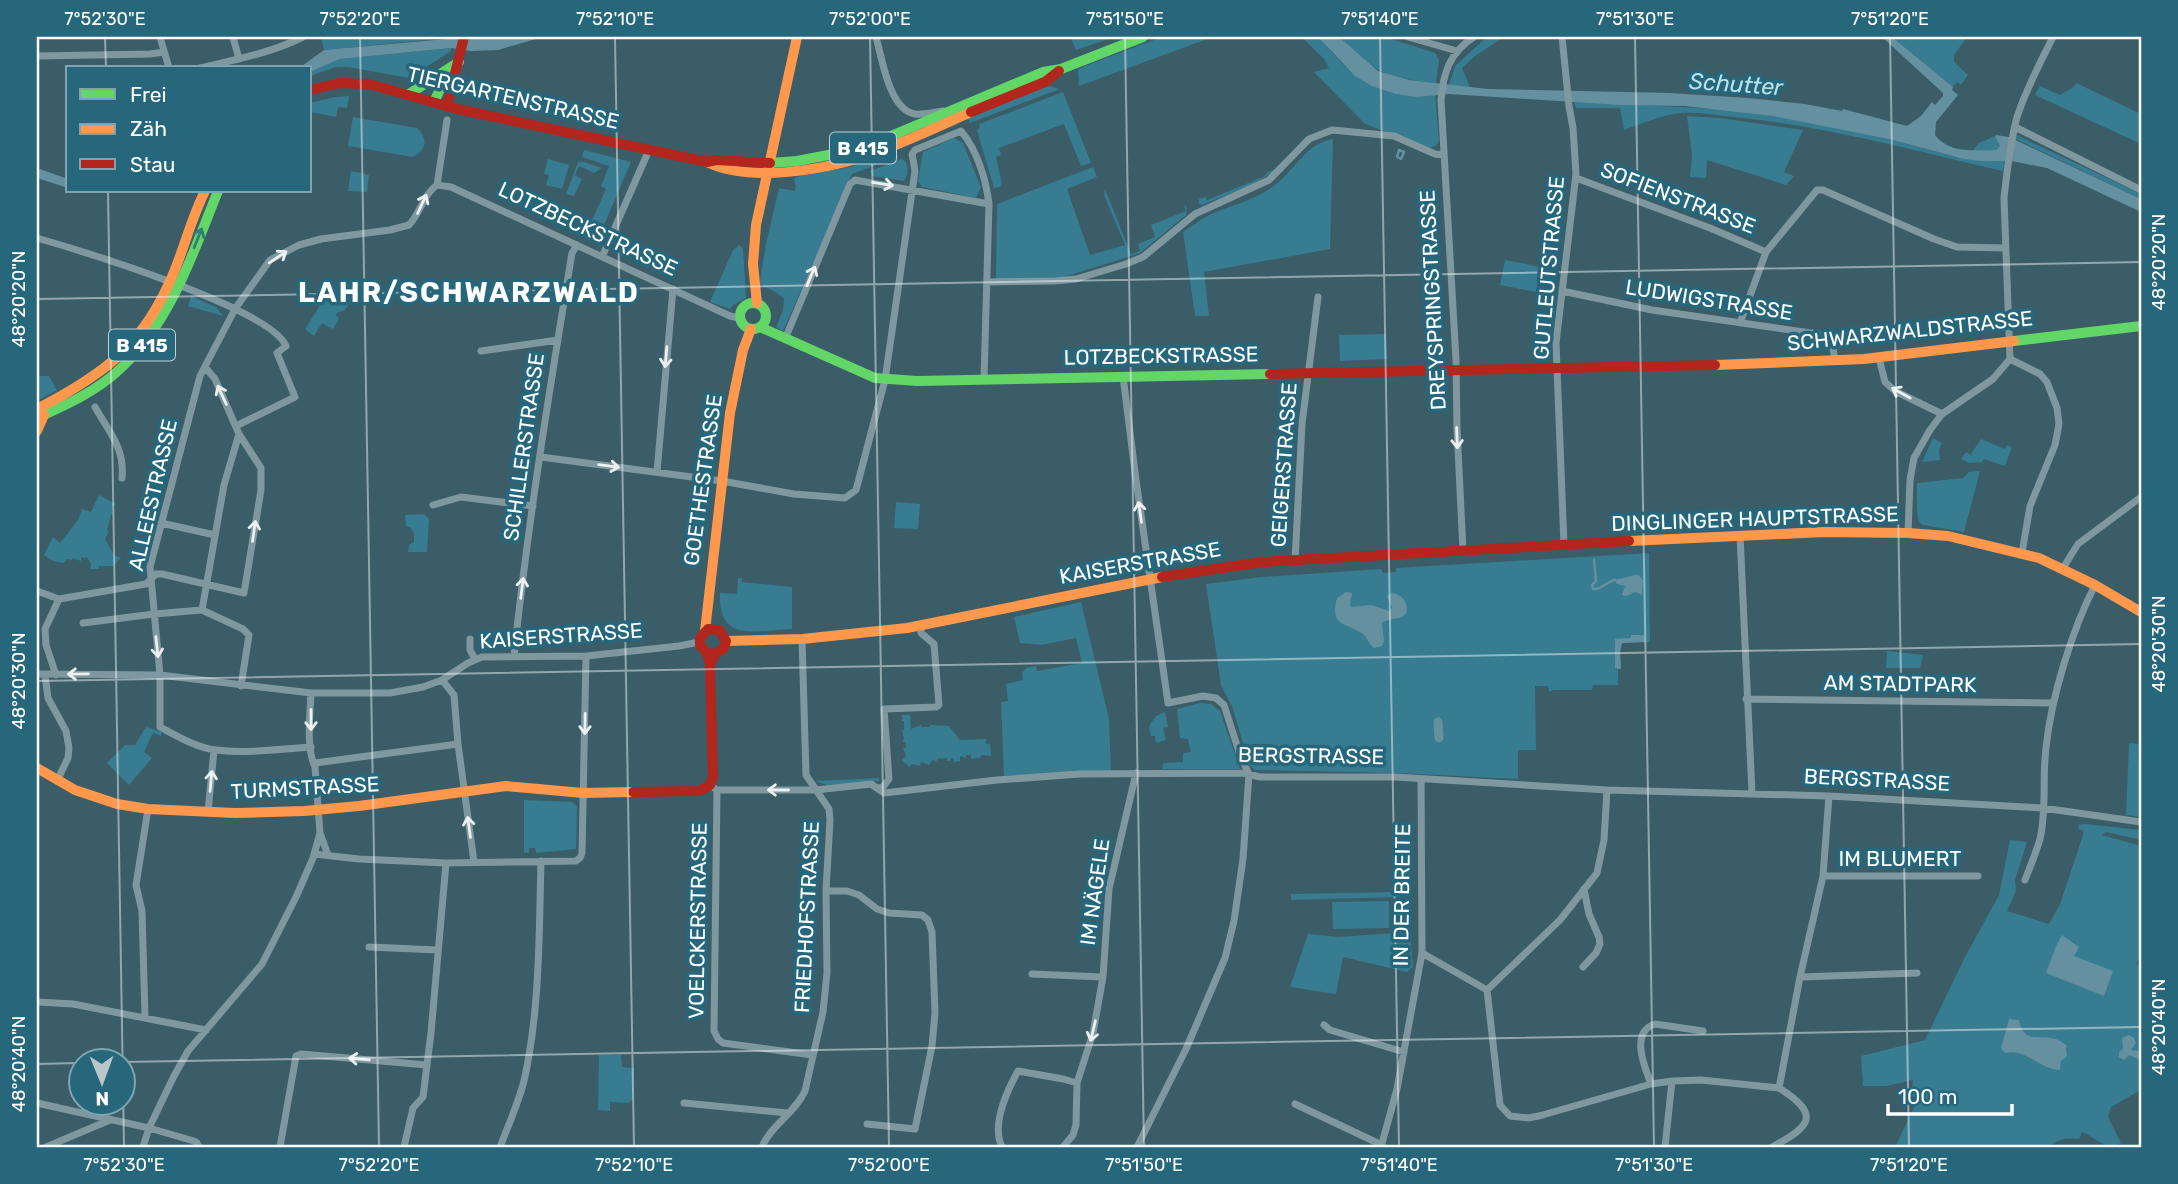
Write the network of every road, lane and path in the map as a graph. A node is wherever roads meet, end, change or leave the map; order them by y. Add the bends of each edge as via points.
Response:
1 (160, 37) edge
2 (233, 37) edge
3 (303, 37) edge
4 (464, 37) edge
5 (797, 37) edge
6 (876, 37) edge
7 (1143, 37) edge
8 (1408, 37) edge
9 (1474, 37) edge
10 (1562, 37) edge
11 (2053, 37) edge
12 (1457, 51) junction
13 (164, 52) junction
14 (37, 56) edge
15 (460, 57) junction
16 (239, 59) junction
17 (168, 66) edge
18 (209, 66) edge
19 (1061, 69) junction
20 (312, 90) edge
21 (409, 94) junction
22 (434, 102) junction
23 (447, 106) junction
24 (950, 110) junction
25 (447, 120) dead end
26 (2014, 131) junction
27 (649, 150) junction
28 (1444, 155) junction
29 (768, 167) junction
30 (1576, 178) junction
31 (437, 185) junction
32 (912, 189) junction
33 (2141, 190) edge
34 (205, 192) edge
35 (218, 192) edge
36 (989, 204) junction
37 (37, 238) edge
38 (578, 245) junction
39 (2006, 248) junction
40 (1766, 252) junction
41 (602, 257) junction
42 (987, 282) junction
43 (174, 284) junction
44 (673, 289) junction
45 (1562, 291) junction
46 (1318, 297) dead end
47 (753, 303) junction
48 (235, 309) junction
49 (750, 322) junction
50 (1740, 323) junction
51 (2141, 326) edge
52 (781, 336) junction
53 (558, 340) junction
54 (2011, 341) junction
55 (481, 351) dead end
56 (1879, 358) junction
57 (2010, 359) junction
58 (1836, 361) junction
59 (205, 367) junction
60 (1556, 367) junction
61 (1456, 370) junction
62 (1308, 372) junction
63 (1123, 376) junction
64 (984, 379) junction
65 (885, 380) junction
66 (95, 407) dead end
67 (39, 414) edge
68 (1942, 414) junction
69 (238, 430) junction
70 (37, 431) edge
71 (541, 457) junction
72 (657, 472) junction
73 (122, 478) dead end
74 (722, 481) junction
75 (2141, 497) edge
76 (433, 505) dead end
77 (533, 506) junction
78 (161, 523) junction
79 (1908, 533) junction
80 (215, 535) junction
81 (1740, 535) junction
82 (1564, 545) junction
83 (1463, 551) junction
84 (2022, 553) junction
85 (1295, 561) junction
86 (2063, 568) junction
87 (1149, 579) junction
88 (150, 580) junction
89 (206, 584) junction
90 (2095, 585) junction
91 (37, 591) edge
92 (59, 599) junction
93 (202, 610) junction
94 (2141, 612) edge
95 (154, 614) junction
96 (83, 623) dead end
97 (921, 625) junction
98 (710, 630) junction
99 (470, 639) dead end
100 (802, 639) junction
101 (726, 641) junction
102 (699, 642) junction
103 (711, 654) junction
104 (514, 656) junction
105 (586, 656) junction
106 (475, 659) junction
107 (41, 674) edge
108 (56, 675) junction
109 (160, 675) junction
110 (442, 680) junction
111 (241, 686) junction
112 (309, 693) junction
113 (1746, 699) junction
114 (2053, 703) junction
115 (458, 744) junction
116 (311, 747) junction
117 (214, 750) junction
118 (315, 763) junction
119 (37, 768) edge
120 (1136, 773) junction
121 (1249, 774) junction
122 (1421, 779) junction
123 (57, 781) junction
124 (713, 788) junction
125 (879, 788) junction
126 (1607, 789) junction
127 (816, 790) junction
128 (464, 791) junction
129 (583, 793) junction
130 (1752, 793) junction
131 (1829, 796) junction
132 (2043, 808) junction
133 (148, 809) junction
134 (319, 810) junction
135 (208, 812) junction
136 (2141, 822) edge
137 (320, 833) junction
138 (314, 854) junction
139 (328, 855) junction
140 (541, 861) junction
141 (474, 862) junction
142 (446, 863) junction
143 (1823, 876) junction
144 (1978, 876) dead end
145 (2025, 880) dead end
146 (1584, 889) junction
147 (826, 891) junction
148 (369, 947) dead end
149 (438, 950) junction
150 (1422, 953) junction
151 (1583, 967) dead end
152 (1917, 973) dead end
153 (1032, 974) dead end
154 (1103, 977) junction
155 (1800, 977) junction
156 (1487, 990) junction
157 (37, 1002) edge
158 (145, 1017) junction
159 (1324, 1025) dead end
160 (206, 1030) junction
161 (1703, 1031) dead end
162 (1404, 1052) junction
163 (812, 1055) junction
164 (427, 1065) junction
165 (1672, 1081) junction
166 (1077, 1083) junction
167 (1651, 1084) junction
168 (1779, 1088) junction
169 (37, 1103) edge
170 (684, 1103) dead end
171 (1295, 1104) dead end
172 (788, 1113) junction
173 (110, 1120) junction
174 (867, 1124) dead end
175 (149, 1128) junction
176 (1382, 1146) edge
177 (46, 1147) edge
178 (143, 1147) edge
179 (199, 1147) edge
180 (280, 1147) edge
181 (404, 1147) edge
182 (499, 1147) edge
183 (762, 1147) edge
184 (1002, 1147) edge
185 (1063, 1147) edge
186 (1137, 1147) edge
187 (1665, 1147) edge
188 (1772, 1147) edge

1 - 13 street
2 - 16 street
3 - 16 street
4 - 15 street
5 - 29 street
6 - 24 street via 898,104 914,114
7 - 19 street, B 415
8 - 12 street
9 - 12 street, DREYSPRINGSTRASSE
10 - 30 street, GUTLEUTSTRASSE
11 - 26 street
12 - 28 street, DREYSPRINGSTRASSE via 1443,81
13 - 14 street
13 - 17 street
15 - 21 street
15 - 22 street
15 - 23 street
16 - 18 street
19 - 24 street, B 415
19 - 29 street, B 415 via 1045,82 868,155 792,171
20 - 21 street, TIERGARTENSTRASSE / B 415 via 340,83 369,84
21 - 22 street, TIERGARTENSTRASSE / B 415
22 - 23 street, TIERGARTENSTRASSE / B 415
23 - 27 street, TIERGARTENSTRASSE / B 415
24 - 29 street, B 415 via 860,149
25 - 31 street
26 - 33 street
26 - 39 street via 2004,198
27 - 29 street, TIERGARTENSTRASSE / B 415 via 707,162
27 - 41 street
28 - 42 street via 1394,136 1332,130 1309,139 1269,180 1195,214 1143,257 1076,279
28 - 61 street, DREYSPRINGSTRASSE
29 - 47 street via 755,231
30 - 40 street, SOFIENSTRASSE
30 - 45 street, GUTLEUTSTRASSE
31 - 38 street, LOTZBECKSTRASSE via 451,187
48 -> 31 street, ALLEESTRASSE via 271,260 321,239 409,225
32 - 36 street
32 - 36 street via 915,150 961,131 971,143
52 -> 32 street via 850,184 855,180
32 - 65 street
34 - 43 street, B 415
43 -> 35 street, B 415
36 - 42 street
37 - 43 street
38 - 41 street, LOTZBECKSTRASSE
38 - 53 street, SCHILLERSTRASSE via 572,253
39 - 40 street, SOFIENSTRASSE via 1957,247 1817,190
39 - 54 street
40 - 50 street, SOFIENSTRASSE
41 - 44 street, LOTZBECKSTRASSE
42 - 64 street
43 - 48 street
43 - 67 street, B 415 via 149,337 122,368 91,391
44 - 49 street, LOTZBECKSTRASSE
44 -> 72 street
45 - 50 street, LUDWIGSTRASSE
45 - 60 street, GUTLEUTSTRASSE
46 - 62 street, GEIGERSTRASSE
47 - 49 street
47 - 49 street via 763,308
48 - 59 street, ALLEESTRASSE
48 - 69 street via 283,339 286,346 277,353 295,397
49 - 52 street, LOTZBECKSTRASSE
49 - 74 street, GOETHESTRASSE via 730,413
50 - 58 street, LUDWIGSTRASSE via 1818,334 1833,348
51 - 54 street, SCHWARZWALDSTRASSE
52 - 65 street, LOTZBECKSTRASSE via 852,370
53 - 55 street
53 - 71 street, SCHILLERSTRASSE
54 - 56 street, SCHWARZWALDSTRASSE
54 - 57 street
56 - 58 street, SCHWARZWALDSTRASSE
68 -> 56 street via 1885,383
57 - 68 street via 1993,379
57 - 84 street via 2047,382 2059,424 2030,506
58 - 60 street, SCHWARZWALDSTRASSE
69 -> 59 street
59 - 78 street, ALLEESTRASSE
60 - 61 street, LOTZBECKSTRASSE
60 - 82 street, GUTLEUTSTRASSE
61 - 62 street, LOTZBECKSTRASSE
61 -> 83 street, DREYSPRINGSTRASSE
62 - 63 street, LOTZBECKSTRASSE
62 - 85 street, GEIGERSTRASSE
63 - 64 street, LOTZBECKSTRASSE
87 -> 63 street
64 - 65 street, LOTZBECKSTRASSE
65 - 74 street via 856,490 845,498
66 - 73 street via 117,442
67 - 70 street
68 - 79 street via 1914,458
69 - 80 street
89 -> 69 street via 244,593 261,468
71 -> 72 street
71 - 77 street, SCHILLERSTRASSE
72 - 74 street
74 - 98 street, GOETHESTRASSE via 708,586
75 - 86 street via 2078,544
76 - 77 street via 461,497
104 -> 77 street, SCHILLERSTRASSE
78 - 80 street
78 - 88 street, ALLEESTRASSE
79 - 81 street, DINGLINGER HAUPTSTRASSE
79 - 84 street, DINGLINGER HAUPTSTRASSE via 1948,536
80 - 89 street
81 - 82 street, DINGLINGER HAUPTSTRASSE
81 - 113 street
82 - 83 street, KAISERSTRASSE
83 - 85 street, KAISERSTRASSE
84 - 86 street, DINGLINGER HAUPTSTRASSE
85 - 87 street, KAISERSTRASSE
86 - 90 street, DINGLINGER HAUPTSTRASSE
87 - 97 street, KAISERSTRASSE
87 - 121 street via 1168,703 1203,696 1224,705
88 - 89 street via 162,574
88 - 92 street
88 - 95 street, ALLEESTRASSE
89 - 93 street
90 - 94 street, DINGLINGER HAUPTSTRASSE
90 - 114 street
91 - 92 street
92 - 108 street via 45,629
93 - 95 street
93 - 111 street via 249,635
95 - 96 street
95 -> 109 street, ALLEESTRASSE
97 - 100 street, KAISERSTRASSE
97 - 125 street via 922,633 934,644 939,705 884,709 889,779
98 - 101 street, GOETHESTRASSE via 722,633
98 - 102 street
99 - 106 street
100 - 101 street, KAISERSTRASSE
100 - 127 street, FRIEDHOFSTRASSE via 806,775
101 - 103 street via 724,648
102 - 103 street
102 - 105 street, KAISERSTRASSE
103 - 124 street
104 - 105 street, KAISERSTRASSE
104 - 106 street, KAISERSTRASSE
105 -> 129 street
106 - 110 street, KAISERSTRASSE
107 - 108 street, KAISERSTRASSE
107 - 123 street via 69,748
109 -> 108 street, KAISERSTRASSE
109 - 111 street, KAISERSTRASSE
109 - 117 street, ALLEESTRASSE via 160,726
110 - 112 street, KAISERSTRASSE via 390,694
110 - 115 street via 454,695
111 - 112 street, KAISERSTRASSE
112 -> 116 street
113 - 114 street, AM STADTPARK
113 - 130 street
114 - 132 street via 2045,748
115 - 118 street
115 - 128 street
116 - 117 street
116 - 118 street
135 -> 117 street
118 - 134 street
119 - 123 street, TURMSTRASSE
120 - 121 street, BERGSTRASSE
120 - 125 street, BERGSTRASSE via 997,780 884,793
120 - 154 street, IM NÄGELE via 1109,889
121 - 122 street, BERGSTRASSE
121 - 186 street via 1243,859 1225,958
122 - 126 street, BERGSTRASSE
122 - 150 street, IN DER BREITE
123 - 133 street, TURMSTRASSE via 117,804
127 -> 124 street, BERGSTRASSE
124 - 129 street, BERGSTRASSE
124 - 163 street, VOELCKERSTRASSE via 714,1031 723,1043
125 - 127 street, BERGSTRASSE via 871,784
126 - 130 street, BERGSTRASSE
126 - 146 street via 1597,873
127 - 147 street, FRIEDHOFSTRASSE via 830,809
128 - 129 street, TURMSTRASSE via 506,786
128 - 134 street, TURMSTRASSE
141 -> 128 street
129 - 140 street via 580,858
130 - 131 street, BERGSTRASSE
131 - 132 street, BERGSTRASSE
131 - 143 street, IM BLUMERT
132 - 136 street, BERGSTRASSE
132 - 145 street via 2040,838
133 - 135 street, TURMSTRASSE
133 - 158 street via 136,885 142,911
134 - 135 street, TURMSTRASSE
134 - 137 street
137 - 138 street
137 - 139 street
138 - 139 street
138 - 160 street via 262,964
139 - 142 street
140 - 141 street
140 - 182 street via 530,1042 523,1083
141 - 142 street
142 - 149 street
143 - 144 street, IM BLUMERT
143 - 155 street, IM BLUMERT
146 - 151 street via 1600,944
146 - 156 street via 1560,920
147 - 163 street, FRIEDHOFSTRASSE via 827,974
147 - 174 street via 859,895 889,913 922,915 932,932 935,1013 915,1129
148 - 149 street
149 - 164 street
150 - 156 street
150 - 162 street, IN DER BREITE
152 - 155 street
153 - 154 street, IM NÄGELE
154 -> 166 street, IM NÄGELE
155 - 168 street, IM BLUMERT
156 - 167 street via 1500,1105 1510,1116 1539,1116
157 - 158 street
158 - 160 street
159 - 162 street
160 - 175 street via 188,1051
161 - 167 street via 1648,1026 1640,1044
162 - 176 street, IN DER BREITE
163 - 172 street, FRIEDHOFSTRASSE via 805,1091
164 -> 180 street via 296,1056
164 - 181 street via 423,1097 413,1108
165 - 167 street
165 - 168 street
165 - 187 street
166 - 184 street via 1018,1071 999,1124
166 - 185 street, IM NÄGELE via 1076,1125
168 - 188 street via 1805,1108 1806,1120 1795,1135
169 - 173 street
170 - 172 street
171 - 176 street, IN DER BREITE
172 - 183 street, FRIEDHOFSTRASSE
173 - 175 street
173 - 177 street
175 - 178 street
175 - 179 street via 194,1141

